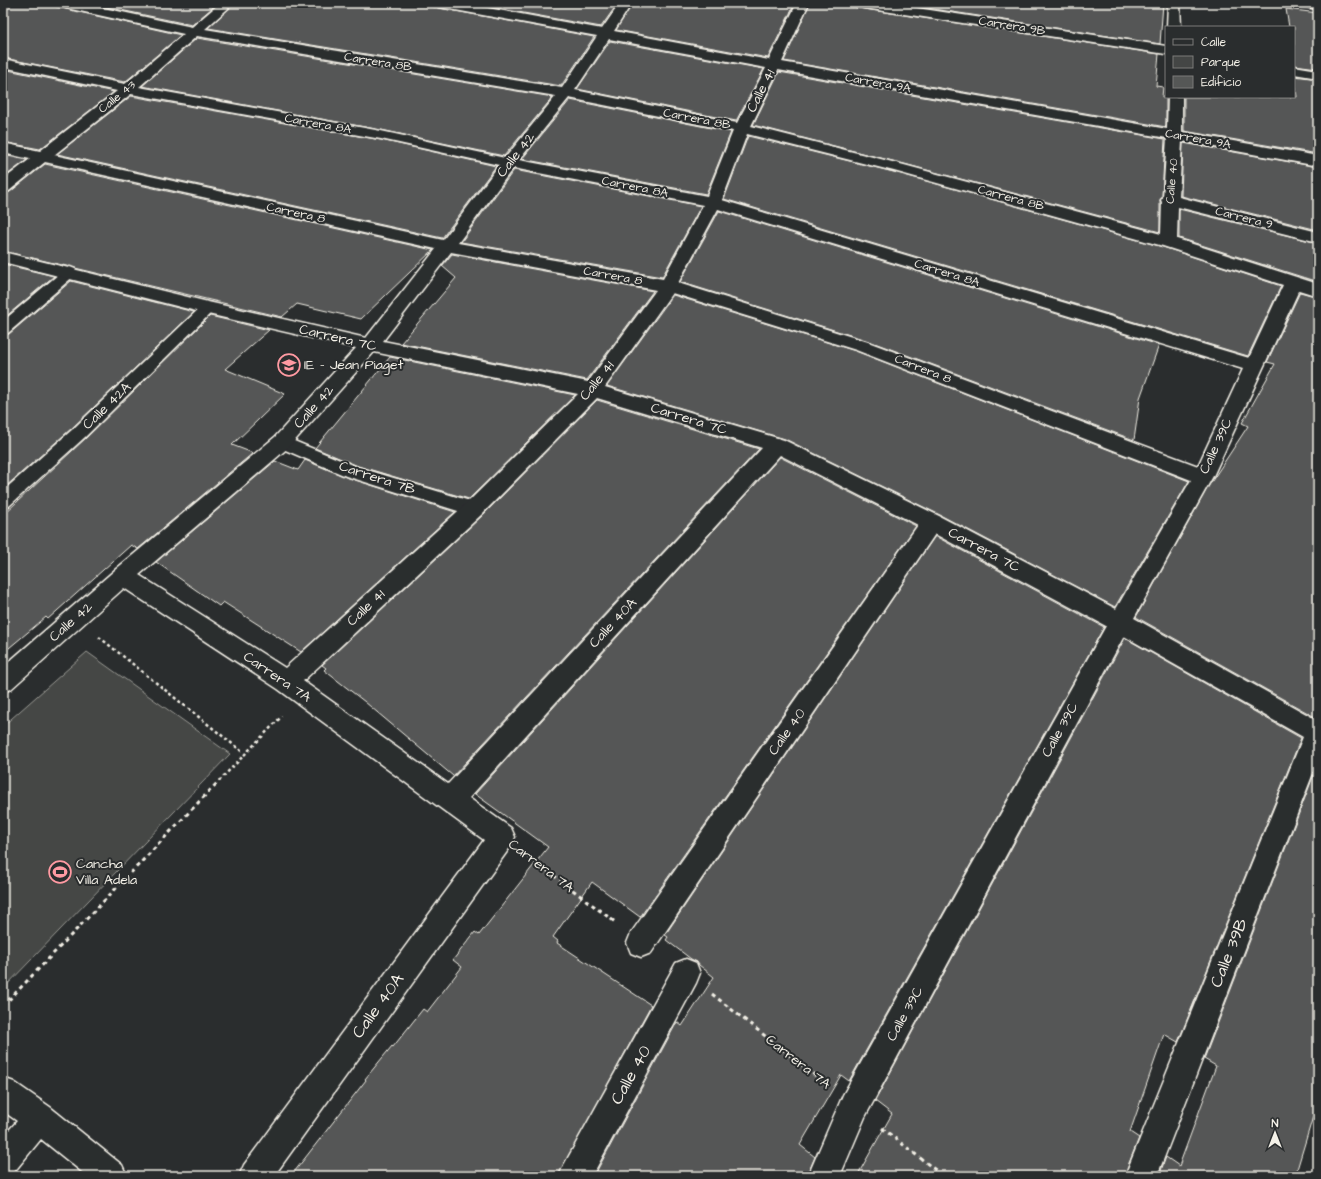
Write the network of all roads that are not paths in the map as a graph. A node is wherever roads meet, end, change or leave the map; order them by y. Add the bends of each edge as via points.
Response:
1 (62, 3) edge
2 (228, 3) edge
3 (439, 3) edge
4 (626, 3) edge
5 (803, 3) edge
6 (858, 3) edge
7 (1174, 3) edge
8 (1302, 3) edge
9 (1318, 6) edge
10 (1174, 26) edge
11 (196, 32) junction
12 (604, 34) junction
13 (1165, 50) edge
14 (3, 63) edge
15 (774, 65) junction
16 (1295, 70) edge
17 (1318, 74) edge
18 (128, 89) junction
19 (566, 93) junction
20 (1175, 98) edge
21 (742, 128) junction
22 (1176, 135) junction
23 (3, 148) edge
24 (41, 158) junction
25 (1318, 161) edge
26 (510, 162) junction
27 (3, 188) edge
28 (1169, 200) junction
29 (713, 202) junction
30 (1318, 236) edge
31 (1169, 242) junction
32 (447, 246) junction
33 (3, 257) edge
34 (70, 272) junction
35 (1293, 283) junction
36 (668, 286) junction
37 (1318, 290) edge
38 (208, 308) junction
39 (3, 329) edge
40 (370, 345) junction
41 (1254, 366) junction
42 (593, 390) junction
43 (282, 442) junction
44 (777, 445) junction
45 (1203, 476) junction
46 (3, 501) edge
47 (474, 509) junction
48 (932, 522) junction
49 (123, 576) junction
50 (1120, 622) junction
51 (3, 682) edge
52 (294, 688) junction
53 (1318, 732) edge
54 (450, 800) junction
55 (502, 837) joint
56 (642, 942) road end
57 (686, 973) road end
58 (3, 1092) edge
59 (39, 1118) junction
60 (3, 1161) edge
61 (112, 1176) edge
62 (255, 1176) edge
63 (575, 1176) edge
64 (824, 1176) edge
65 (1141, 1176) edge

1 - 11 street, Carrera 8B
2 - 11 street, Calle 43
3 - 12 street, Carrera 9A
4 - 12 street, Calle 42
5 - 15 street, Calle 41
6 - 13 street, Carrera 9B
7 - 10 street
8 - 9 street
11 - 18 street, Calle 43
11 - 19 street, Carrera 8B
12 - 15 street, Carrera 9A
12 - 19 street, Calle 42
14 - 18 street, Carrera 8A
15 - 21 street, Calle 41
15 - 22 street, Carrera 9A
16 - 17 street
18 - 24 street, Calle 43
18 - 26 street, Carrera 8A via 381,135
19 - 21 street, Carrera 8B
19 - 26 street, Calle 42
20 - 22 street, Calle 40
21 - 29 street, Calle 41
21 - 31 street, Carrera 8B
22 - 25 street, Carrera 9A
22 - 28 street, Calle 40
23 - 24 street, Carrera 8
24 - 27 street, Calle 43
24 - 32 street, Carrera 8
26 - 29 street, Carrera 8A
26 - 32 street, Calle 42
28 - 30 street, Carrera 9
28 - 31 street, Calle 40
29 - 36 street, Calle 41
29 - 41 street, Carrera 8A
31 - 35 street, Carrera 8B
32 - 36 street, Carrera 8
32 - 40 street, Calle 42
33 - 34 street, Carrera 7C
34 - 38 street, Carrera 7C
34 - 39 lane
35 - 37 street, Carrera 8B
35 - 41 street, Calle 39C
36 - 42 street, Calle 41
36 - 45 street, Carrera 8 via 862,346
38 - 40 street, Carrera 7C
38 - 46 lane, Calle 42A via 79,433
40 - 42 street, Carrera 7C
40 - 43 street, Calle 42
41 - 45 street, Calle 39C
42 - 44 street, Carrera 7C
42 - 47 street, Calle 41
43 - 47 lane, Carrera 7B via 352,472
43 - 49 street, Calle 42
44 - 48 street, Carrera 7C
44 - 54 street, Calle 40A
45 - 50 street, Calle 39C
47 - 52 street, Calle 41
48 - 50 street, Carrera 7C
48 - 56 street, Calle 40
49 - 51 street, Calle 42
49 - 52 street, Carrera 7A
50 - 53 street, Carrera 7C
50 - 64 street, Calle 39C via 854,1106
52 - 54 street, Carrera 7A
53 - 65 street, Calle 39B
54 - 55 street, Carrera 7A
55 - 62 street, Calle 40A
57 - 63 street, Calle 40
58 - 59 street
59 - 60 street
59 - 61 street

